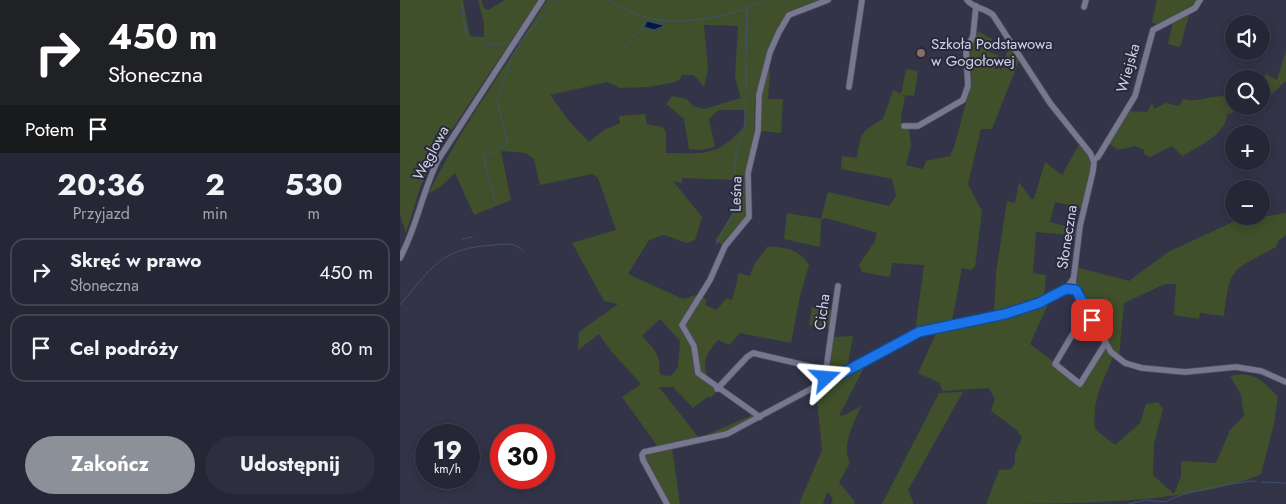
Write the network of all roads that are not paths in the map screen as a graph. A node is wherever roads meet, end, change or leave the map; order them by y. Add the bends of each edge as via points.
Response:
1 (542, 0) edge
2 (828, 0) edge
3 (862, 0) edge
4 (967, 0) edge
5 (1086, 0) edge
6 (1200, 0) edge
7 (976, 6) junction
8 (1084, 8) dead end
9 (849, 87) dead end
10 (904, 126) dead end
11 (1093, 160) junction
12 (400, 258) edge
13 (1073, 279) junction
14 (838, 286) dead end
15 (1066, 289) junction
16 (1076, 290) junction
17 (1087, 310) junction
18 (1105, 344) junction
19 (826, 370) junction
20 (828, 381) junction
21 (1286, 382) edge
22 (717, 389) junction
23 (760, 417) junction
24 (667, 504) edge

1 - 12 street, Węglowa via 434,169
2 - 22 street, Leśna via 789,15 779,32 758,95 758,131 748,173 749,217 725,246 710,280 682,322 694,346 698,372
3 - 9 street
4 - 7 street
5 - 8 street
6 - 11 street, Wiejska via 1196,7 1153,30 1134,98
7 - 10 street via 973,36 966,52 968,86 963,100 918,126
7 - 11 street via 993,15 1050,103
11 - 13 street, Słoneczna
13 - 15 street
13 - 16 street, Słoneczna
14 - 19 street, Cicha
15 - 16 street
15 - 20 street via 1039,303 1005,314 919,332
16 - 17 street, Słoneczna
17 - 18 street, Słoneczna
17 - 18 street via 1055,364 1080,384
18 - 21 street, Słoneczna via 1116,357 1138,368 1185,372 1236,367
19 - 20 street, Cicha
19 - 22 street via 753,353
20 - 23 street
22 - 23 street
23 - 24 street via 728,434 644,452 643,460

